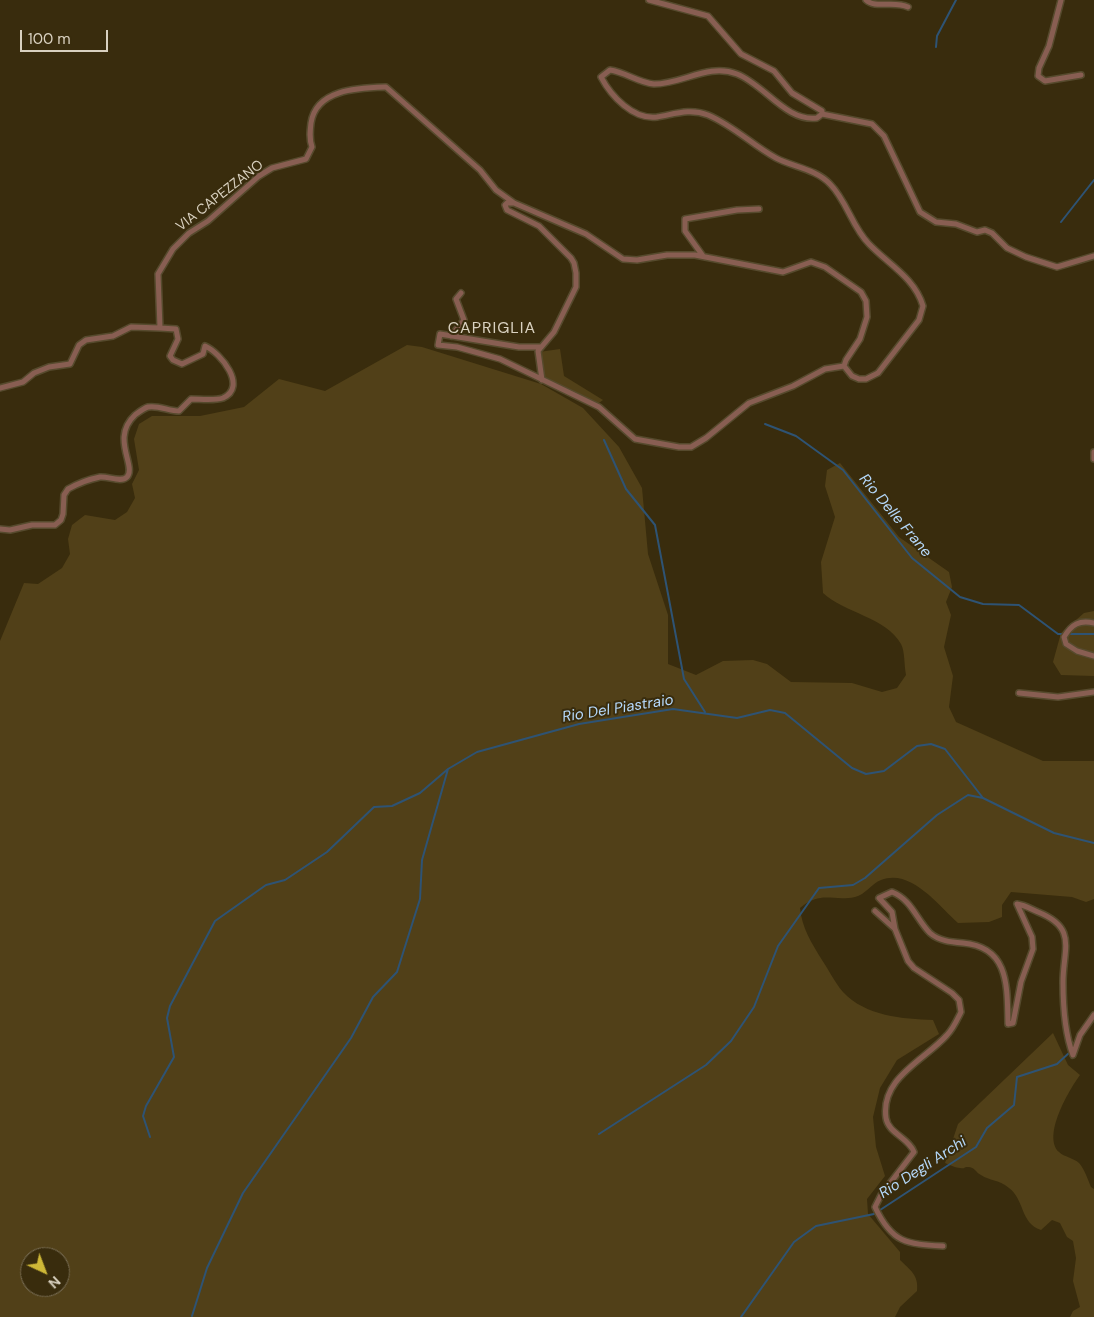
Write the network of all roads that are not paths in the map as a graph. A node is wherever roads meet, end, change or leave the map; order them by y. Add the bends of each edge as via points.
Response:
1 (649, 0) edge
2 (866, 0) edge
3 (1061, 0) edge
4 (908, 7) dead end
5 (1081, 75) dead end
6 (822, 114) junction
7 (514, 203) junction
8 (760, 209) dead end
9 (704, 256) junction
10 (1094, 256) edge
11 (461, 293) dead end
12 (160, 328) junction
13 (451, 336) junction
14 (541, 347) junction
15 (844, 366) junction
16 (542, 380) junction
17 (0, 388) edge
18 (1094, 452) edge
19 (1094, 459) edge
20 (0, 529) edge
21 (1094, 623) edge
22 (1094, 656) edge
23 (1094, 692) edge
24 (1019, 693) dead end
25 (876, 911) dead end
26 (895, 929) junction
27 (1094, 1015) edge
28 (943, 1246) dead end

1 - 6 street via 708,16 741,54 774,71 792,93 820,108
2 - 4 street via 872,4 896,1
3 - 5 street via 1038,76 1045,81
6 - 10 street via 872,124 884,136 920,212 936,222 956,224 977,232 985,230 1007,248 1057,267
6 - 15 street via 813,119 797,116 758,86 728,72 708,71 653,84 610,70 601,78 626,107 645,117 692,111 706,114 735,128 778,159 800,167 831,185 861,235 904,276 921,300 922,314 878,373 862,380 852,376
7 - 9 street, VIA CAPEZZANO via 586,234 623,259
7 - 12 street, VIA CAPEZZANO via 386,87 341,92 320,102 313,114 312,147 306,159 272,168 259,176 173,249 158,274
7 - 14 street via 507,202 505,207 540,226 574,263 576,288 554,332
8 - 9 street via 685,219 685,231
9 - 15 street, VIA CAPEZZANO via 784,272 811,262 826,267 861,292 866,301 866,317 857,346
11 - 13 street via 456,299 464,320
12 - 17 street via 131,328 113,336 86,340 70,364 34,372 23,382
12 - 20 street via 176,330 178,339 170,356 182,364 204,354 205,346 211,349 232,377 232,391 221,399 191,398 179,410 148,407 140,411 125,429 124,448 130,471 127,476 122,480 101,477 68,489 64,495 61,520 55,525
13 - 14 street via 519,347
13 - 16 street via 440,334 438,345 500,359
14 - 16 street via 538,351
15 - 16 street via 825,369 749,403 691,447 635,439 599,408
18 - 19 street
21 - 22 street via 1079,622 1070,627 1064,637 1066,644
23 - 24 street via 1058,696
25 - 26 street
26 - 27 street via 892,912 879,898 892,892 907,901 930,933 938,938 983,946 998,962 1005,978 1008,1024 1013,1023 1015,1017 1021,982 1033,949 1032,937 1017,904 1050,916 1064,930 1063,982 1073,1055 1080,1034
26 - 28 street via 908,962 952,993 959,1000 961,1012 947,1035 901,1075 892,1087 886,1106 889,1126 912,1145 914,1152 875,1207 889,1232 902,1240

